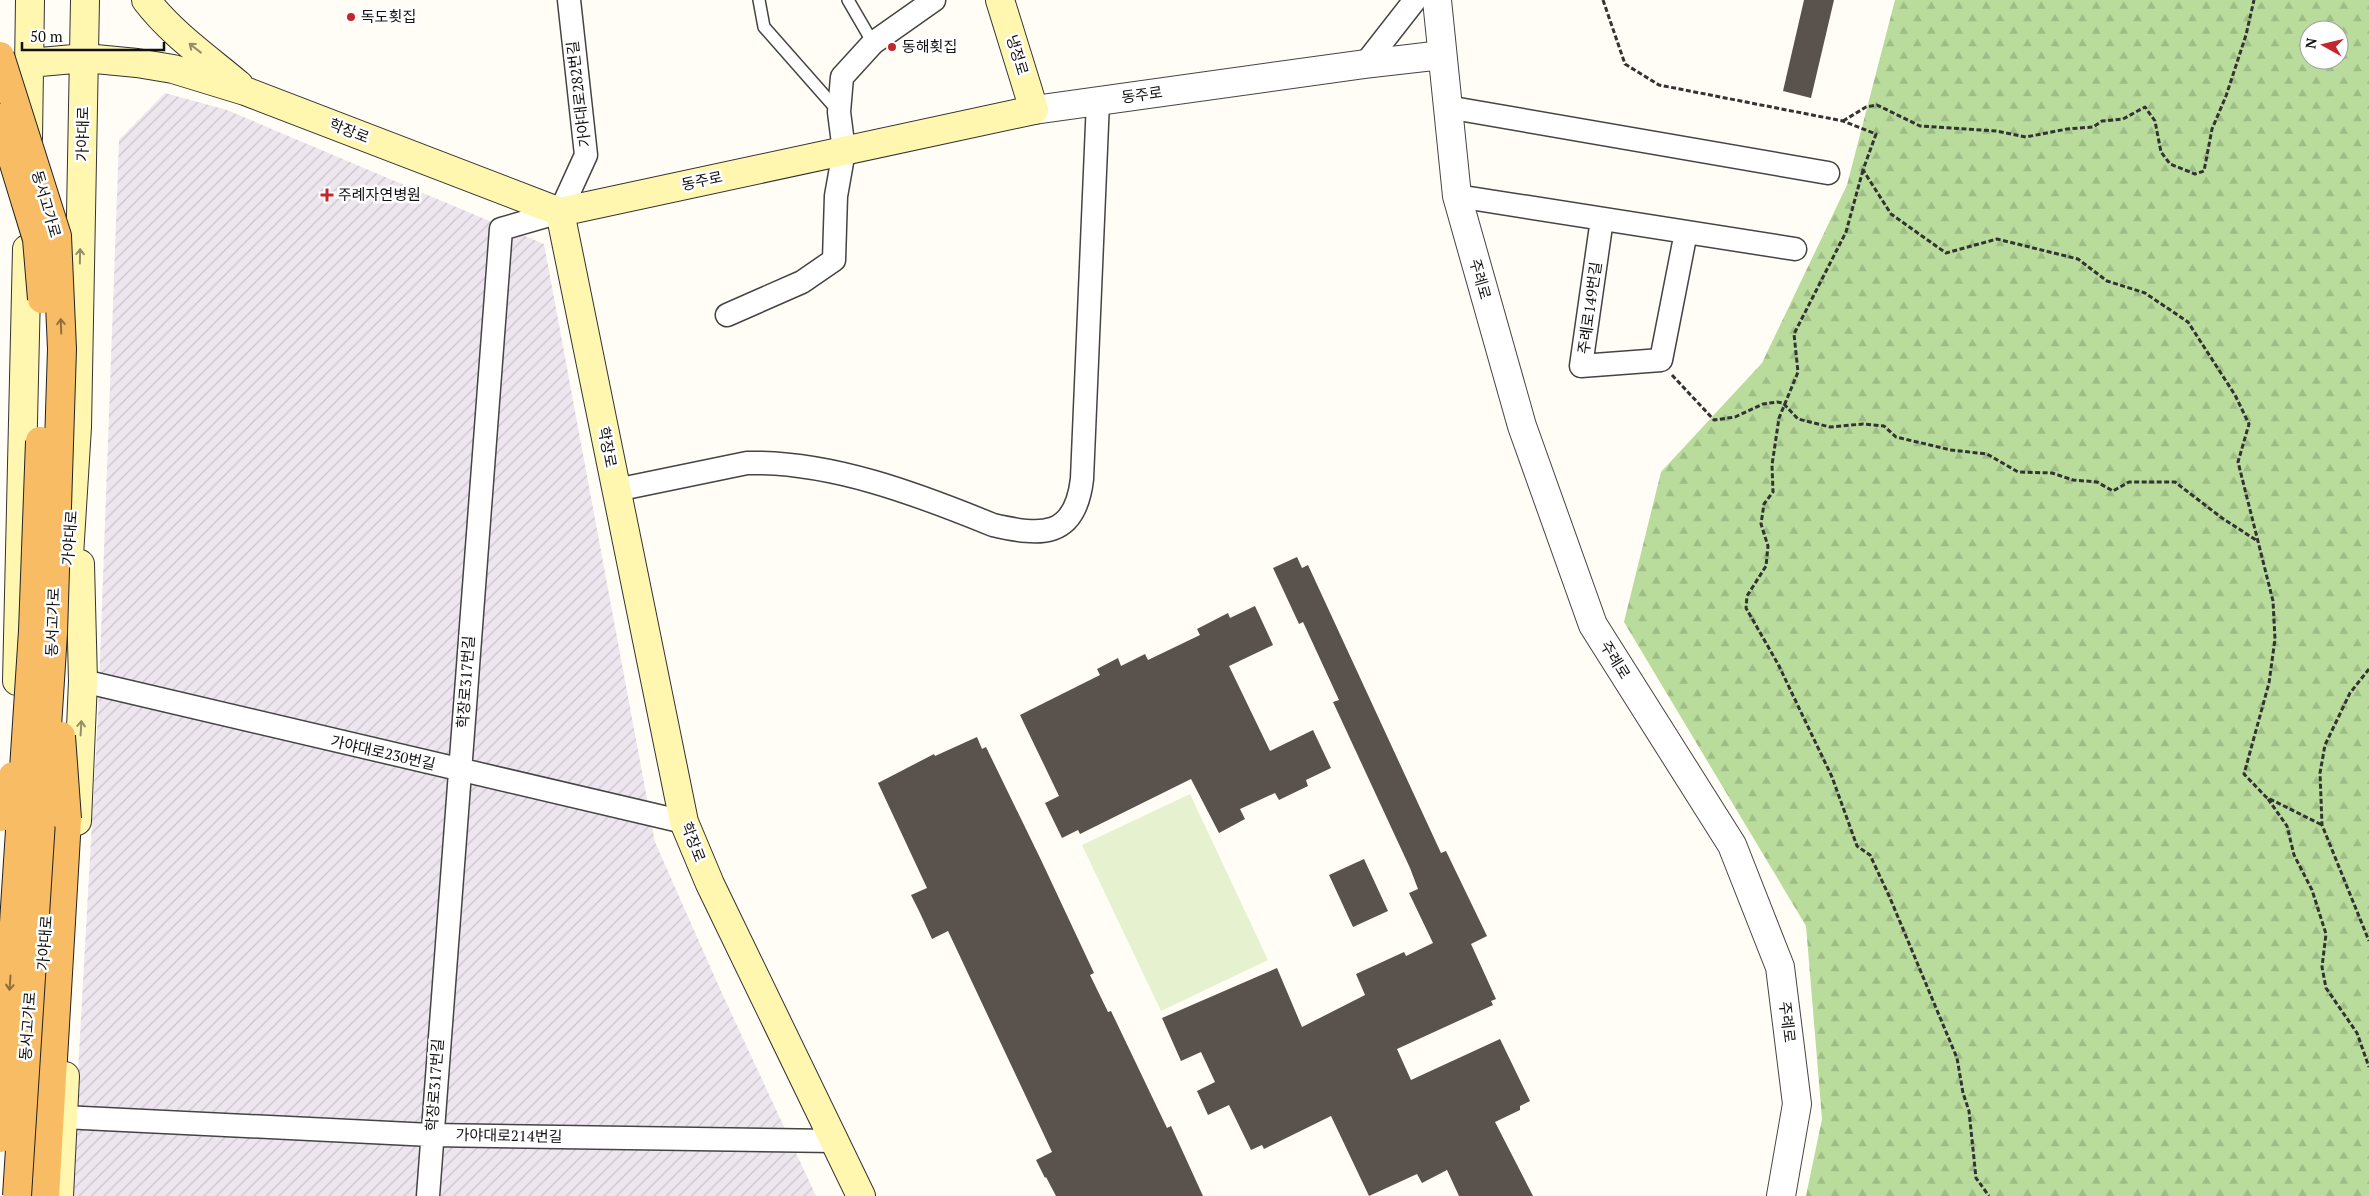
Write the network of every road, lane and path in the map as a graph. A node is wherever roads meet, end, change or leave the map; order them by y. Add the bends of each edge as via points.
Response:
1 (30, 0) edge
2 (85, 0) edge
3 (146, 0) edge
4 (569, 0) edge
5 (759, 0) edge
6 (848, 0) edge
7 (934, 0) edge
8 (1415, 0) edge
9 (1437, 0) edge
10 (1603, 0) edge
11 (2254, 0) edge
12 (1006, 3) edge
13 (873, 43) junction
14 (1442, 55) junction
15 (0, 56) edge
16 (85, 58) junction
17 (138, 62) junction
18 (29, 63) junction
19 (1365, 64) junction
20 (0, 87) edge
21 (245, 91) junction
22 (1098, 101) junction
23 (1447, 107) junction
24 (1034, 110) junction
25 (839, 112) junction
26 (0, 118) edge
27 (1843, 121) junction
28 (83, 136) junction
29 (844, 151) junction
30 (1863, 170) junction
31 (1828, 173) dead end
32 (1457, 196) junction
33 (560, 212) junction
34 (1602, 219) junction
35 (1686, 232) junction
36 (1795, 249) dead end
37 (727, 315) dead end
38 (1661, 360) junction
39 (1783, 403) junction
40 (77, 427) junction
41 (24, 438) junction
42 (616, 490) junction
43 (2256, 540) junction
44 (0, 611) edge
45 (54, 633) junction
46 (2369, 669) edge
47 (83, 681) junction
48 (26, 734) junction
49 (459, 771) junction
50 (2266, 797) junction
51 (0, 816) edge
52 (684, 822) junction
53 (2322, 825) junction
54 (2369, 941) edge
55 (0, 954) edge
56 (2369, 1067) edge
57 (63, 1117) junction
58 (431, 1135) junction
59 (0, 1138) edge
60 (835, 1141) junction
61 (17, 1196) edge
62 (30, 1196) edge
63 (45, 1196) edge
64 (59, 1196) edge
65 (428, 1196) edge
66 (861, 1196) edge
67 (1781, 1196) edge
68 (1989, 1196) edge

1 - 18 main road
2 - 16 main road, 가야대로
21 -> 3 main road via 187,42
4 - 33 street, 가야대로282번길 via 586,155
5 - 25 lane via 764,27
6 - 13 lane
7 - 13 street
8 - 19 street
9 - 14 street, 주례로
10 - 27 path via 1625,64 1659,85
11 - 27 path via 2226,96 2212,129 2204,171 2195,174 2170,164 2161,152 2155,121 2145,107 2123,119 2102,121 2093,127 2026,137 1996,131 1920,126 1877,105 1866,107
12 - 24 main road, 냉정로
13 - 25 street via 842,77
14 - 19 street, 동주로
14 - 23 street, 주례로
45 -> 15 highway, 동서고가로, bridge via 62,349 57,236
16 - 17 main road, 학장로
16 - 18 main road, 학장로
16 - 28 main road, 가야대로
17 - 21 main road, 학장로
17 - 28 main road via 108,77 100,88
18 - 20 main road
18 - 41 main road
19 - 22 street, 동주로
21 - 33 main road, 학장로
22 - 24 street, 동주로
22 - 42 street via 1082,479 1075,510 1065,521 1038,533 1016,530 850,475 762,462 747,462
23 - 31 street
23 - 32 street, 주례로
24 - 29 main road, 동주로
25 - 29 street
26 - 48 highway, 동서고가로, bridge via 37,239 42,292 43,365
27 - 30 path via 1876,134
40 -> 28 main road, 가야대로
29 - 33 main road, 동주로
29 - 37 street via 836,196 834,260 802,282
30 - 39 path via 1846,232 1794,334 1798,372
30 - 43 path via 1891,214 1946,253 1997,239 2078,259 2107,281 2145,293 2188,322 2250,424 2238,462
32 - 34 street
32 - 67 street, 주례로 via 1522,426 1593,625 1732,845 1780,967 1797,1104
33 - 42 main road, 학장로
33 - 49 street, 학장로317번길 via 501,229
34 - 35 street
34 - 38 street, 주례로149번길 via 1582,366
35 - 36 street
35 - 38 street
38 - 39 path via 1714,420 1735,417 1762,404
39 - 43 path via 1798,419 1830,427 1884,426 1896,437 1951,450 1986,454 2018,472 2052,473 2073,480 2097,482 2113,491 2130,482 2176,482
39 - 68 path via 1772,464 1773,492 1764,504 1761,524 1768,546 1766,566 1747,596 1746,608 1778,664 1832,777 1857,846 1870,855 1957,1058 1969,1111 1976,1178
40 - 47 main road
40 - 62 main road, 가야대로
41 - 44 main road
41 - 55 main road via 17,680
42 - 52 main road, 학장로
43 - 50 path via 2273,600 2275,639 2269,683 2244,774
45 - 61 highway, 동서고가로, bridge
45 - 63 highway, bridge via 67,819
46 - 53 path via 2350,693 2325,745 2320,773
47 - 49 street, 가야대로230번길
57 -> 47 main road
48 - 51 highway, bridge
48 -> 59 highway, 동서고가로, bridge
49 - 52 street, 가야대로230번길
49 - 58 street, 학장로317번길
50 - 53 path
50 - 56 path via 2287,826 2294,855 2318,908 2326,934 2322,967 2326,988 2357,1033
52 - 60 main road, 학장로 via 710,884
53 - 54 path
57 - 58 street, 가야대로214번길
57 - 64 main road
58 - 60 street, 가야대로214번길
58 - 65 street, 학장로317번길
60 - 66 main road, 학장로

